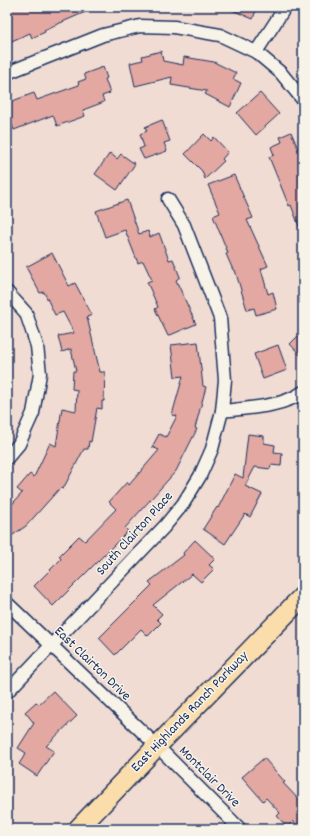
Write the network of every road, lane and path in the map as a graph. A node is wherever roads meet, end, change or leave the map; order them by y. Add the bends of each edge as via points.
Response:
1 (283, 7) edge
2 (256, 52) junction
3 (7, 73) edge
4 (303, 100) edge
5 (168, 199) dead end
6 (7, 292) edge
7 (303, 392) edge
8 (222, 411) junction
9 (7, 458) edge
10 (303, 596) edge
11 (7, 603) edge
12 (50, 646) junction
13 (7, 692) edge
14 (157, 746) junction
15 (78, 829) edge
16 (240, 829) edge

1 - 2 street
2 - 3 street via 220,35 174,27 140,26 103,35
2 - 4 street via 281,73
5 - 8 street, South Clairton Place via 184,225 220,318 224,380
6 - 9 street via 26,313 37,346 40,374 33,413 19,444
7 - 8 street via 276,404
8 - 12 street, South Clairton Place via 212,449 183,504
10 - 14 main road, East Highlands Ranch Parkway
11 - 12 street, East Clairton Drive
12 - 13 street, South Clairton Place
12 - 14 street, East Clairton Drive
14 - 15 main road, East Highlands Ranch Parkway
14 - 16 street, Montclair Drive

